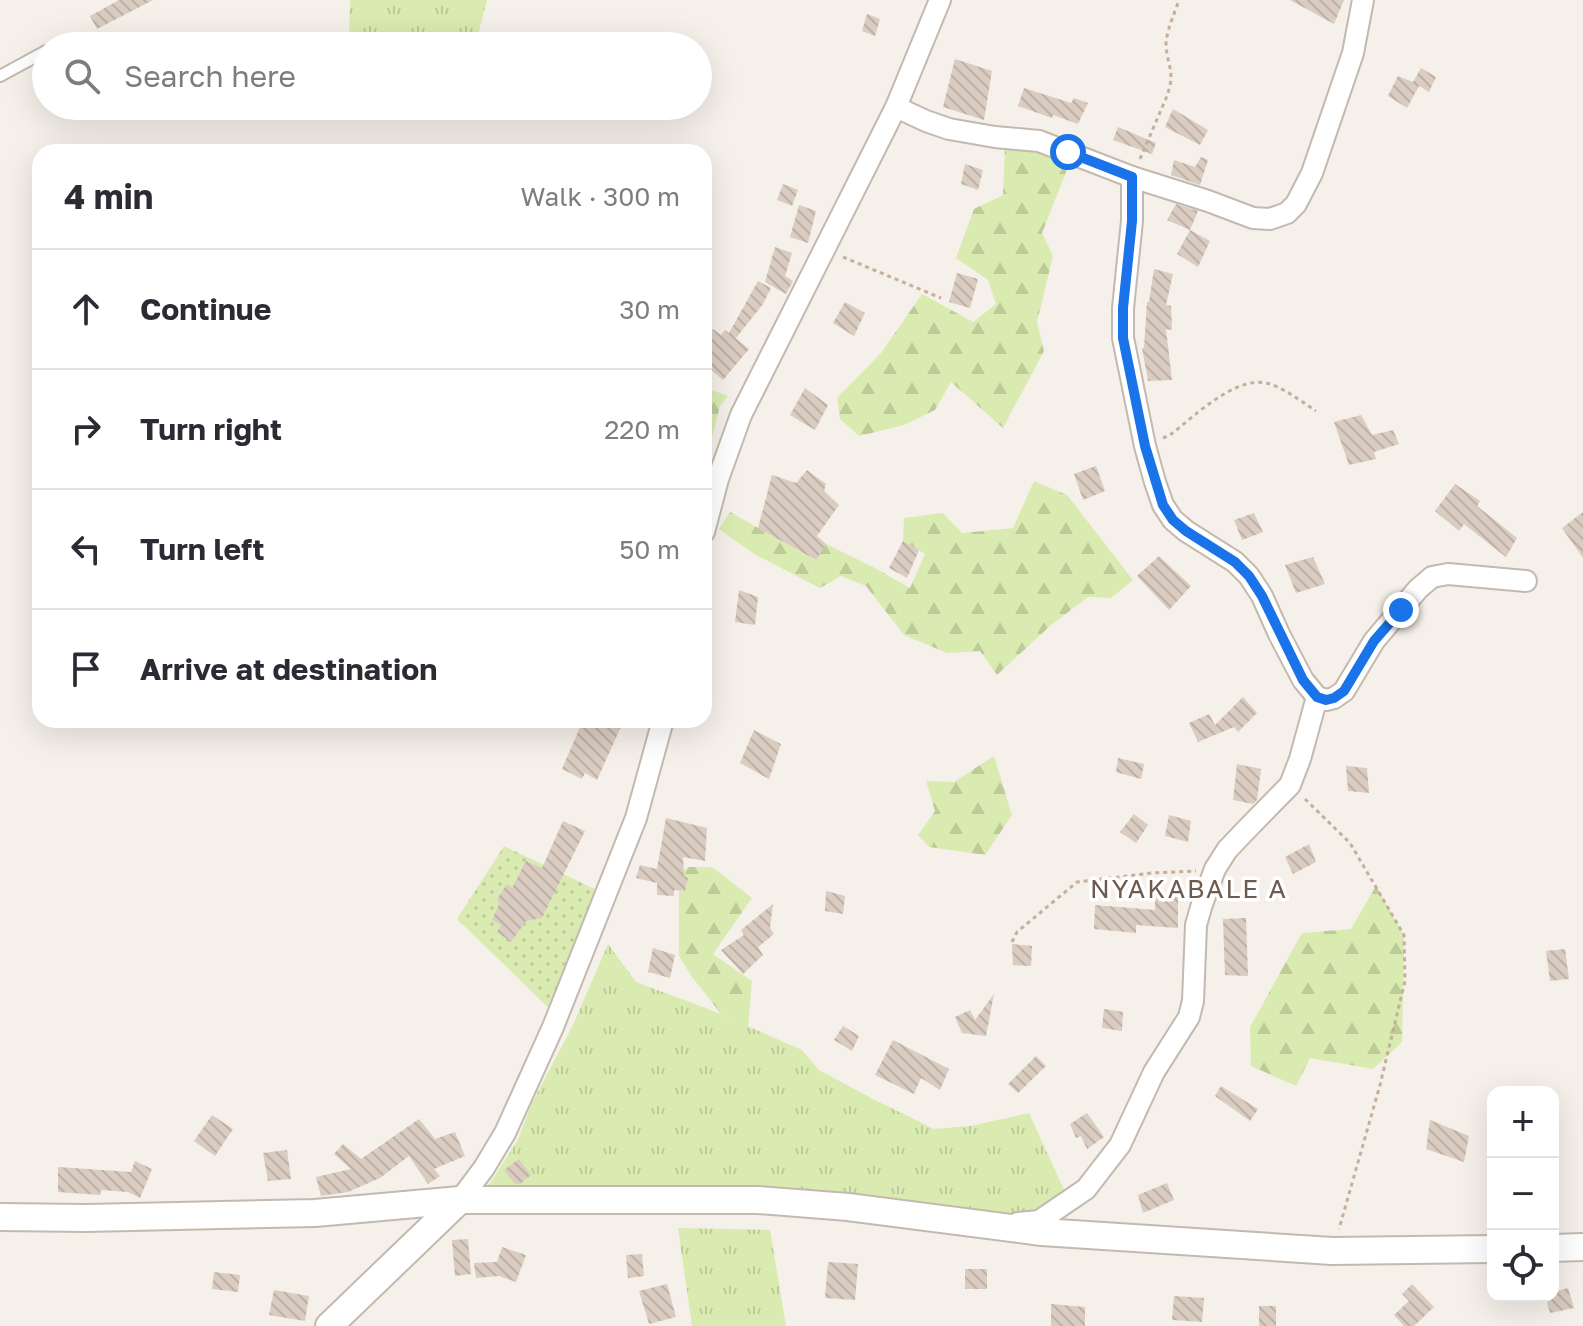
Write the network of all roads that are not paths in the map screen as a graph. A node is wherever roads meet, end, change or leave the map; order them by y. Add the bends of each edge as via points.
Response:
1 (940, 0) edge
2 (1363, 0) edge
3 (32, 59) edge
4 (0, 76) edge
5 (896, 107) junction
6 (1132, 177) junction
7 (712, 502) edge
8 (1526, 581) dead end
9 (1317, 697) junction
10 (661, 728) edge
11 (460, 1200) junction
12 (0, 1217) edge
13 (994, 1226) junction
14 (1583, 1247) edge
15 (1559, 1248) edge
16 (1487, 1249) edge
17 (329, 1326) edge

1 - 5 street
2 - 6 street via 1353,53 1312,173 1287,213 1253,218
3 - 4 lane
5 - 6 street via 949,129 1039,141
5 - 7 street via 741,415
6 - 9 street via 1123,338 1163,505 1186,531 1249,576
8 - 9 street via 1448,574 1428,579 1374,641 1344,691 1326,700
9 - 13 street via 1290,785 1215,869 1196,925 1189,1017 1154,1072 1120,1145 1086,1189 1039,1221
10 - 11 street via 636,818 553,1027 505,1133
11 - 12 street via 315,1213
11 - 13 street via 758,1200
11 - 17 street
13 - 16 street via 1332,1251
14 - 15 street

